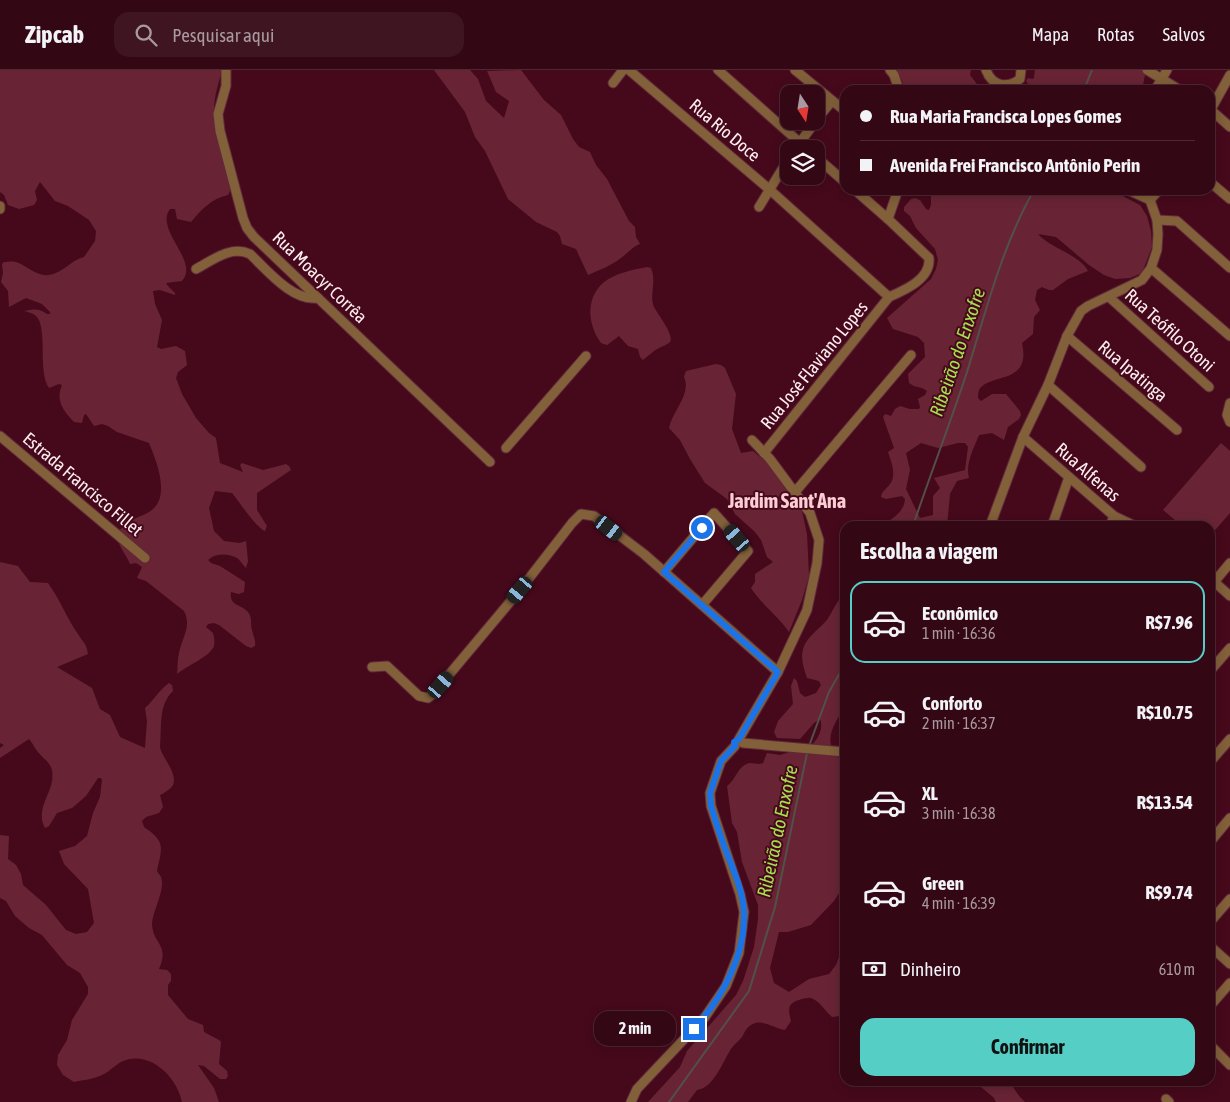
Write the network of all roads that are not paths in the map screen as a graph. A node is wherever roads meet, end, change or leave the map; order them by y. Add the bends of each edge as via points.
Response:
1 (226, 70) edge
2 (623, 70) edge
3 (629, 70) edge
4 (718, 70) edge
5 (795, 70) edge
6 (890, 70) edge
7 (986, 70) edge
8 (1021, 70) edge
9 (1147, 70) edge
10 (1164, 74) edge
11 (1230, 75) edge
12 (613, 82) dead end
13 (897, 85) edge
14 (1001, 85) edge
15 (1008, 85) edge
16 (1175, 85) edge
17 (832, 100) junction
18 (1215, 101) edge
19 (840, 107) edge
20 (825, 109) edge
21 (1215, 114) edge
22 (1230, 127) edge
23 (809, 130) edge
24 (792, 140) edge
25 (801, 140) edge
26 (825, 165) edge
27 (780, 172) edge
28 (840, 178) edge
29 (1215, 186) edge
30 (769, 188) junction
31 (861, 195) edge
32 (896, 195) edge
33 (1139, 195) edge
34 (1154, 195) edge
35 (1230, 199) edge
36 (1150, 200) junction
37 (759, 207) dead end
38 (888, 219) junction
39 (1157, 220) junction
40 (1151, 268) junction
41 (1230, 268) edge
42 (196, 269) dead end
43 (889, 297) junction
44 (1109, 297) junction
45 (318, 298) junction
46 (1067, 336) junction
47 (1230, 336) edge
48 (911, 355) dead end
49 (586, 356) dead end
50 (1048, 384) junction
51 (1209, 387) dead end
52 (1230, 403) edge
53 (1229, 422) edge
54 (1177, 430) dead end
55 (0, 436) edge
56 (1023, 437) junction
57 (752, 440) dead end
58 (506, 448) dead end
59 (764, 453) junction
60 (490, 462) dead end
61 (1141, 467) dead end
62 (1070, 477) junction
63 (794, 492) junction
64 (1114, 516) junction
65 (992, 521) edge
66 (1054, 521) edge
67 (1112, 521) edge
68 (1124, 521) edge
69 (145, 558) dead end
70 (1230, 563) edge
71 (664, 572) junction
72 (1215, 579) edge
73 (1215, 584) edge
74 (1230, 596) edge
75 (702, 606) junction
76 (1230, 648) edge
77 (1215, 665) edge
78 (372, 667) dead end
79 (778, 672) junction
80 (1230, 739) edge
81 (739, 743) junction
82 (840, 752) edge
83 (1215, 756) edge
84 (1230, 818) edge
85 (1215, 836) edge
86 (1230, 899) edge
87 (1215, 916) edge
88 (1215, 950) edge
89 (1230, 964) edge
90 (1230, 983) edge
91 (1215, 1000) edge
92 (1215, 1050) edge
93 (1230, 1065) edge
94 (631, 1102) edge

1 - 45 street, Rua Moacyr Corrêa via 219,122 247,228
2 - 12 street
3 - 30 street, Rua Rio Doce
4 - 24 street
5 - 17 street
6 - 13 street
7 - 14 street via 988,76
8 - 15 street via 1020,78
9 - 10 street
10 - 16 street
11 - 18 street
17 - 19 street
17 - 20 street
21 - 22 street
23 - 25 street
26 - 28 street
27 - 30 street
29 - 35 street
30 - 37 street
30 - 43 street, Rua Rio Doce
31 - 38 street
32 - 38 street
33 - 36 street
34 - 36 street
36 - 39 street
38 - 43 street via 929,258 930,264 917,283
39 - 40 street via 1156,250
39 - 41 street via 1177,222
40 - 44 street via 1142,280
40 - 47 street
42 - 45 street via 231,251 244,251 293,293 303,298
43 - 59 street, Rua José Flaviano Lopes
44 - 46 street via 1081,312
44 - 51 street, Rua Teófilo Otoni
45 - 60 street, Rua Moacyr Corrêa
46 - 50 street
46 - 54 street, Rua Ipatinga
48 - 63 street
49 - 58 street
50 - 56 street
50 - 61 street
52 - 53 street via 1227,409
55 - 69 street, Estrada Francisco Fillet
56 - 62 street, Rua Alfenas
56 - 65 street
57 - 59 street
59 - 63 street
62 - 64 street, Rua Alfenas
62 - 66 street
63 - 79 street via 810,513 817,529 817,563 807,610
64 - 67 street
64 - 68 street, Rua Alfenas
70 - 72 street
71 - 75 street
71 - 75 street via 714,513 748,551
71 - 78 street via 594,516 581,514 428,698 419,696 387,666
73 - 74 street
75 - 79 street
76 - 77 street
79 - 81 street
80 - 83 street
81 - 82 street
81 - 94 street via 721,761 710,793 711,806 744,912 738,953 726,986 705,1017 637,1089
84 - 85 street
86 - 87 street
88 - 89 street
90 - 91 street
92 - 93 street

